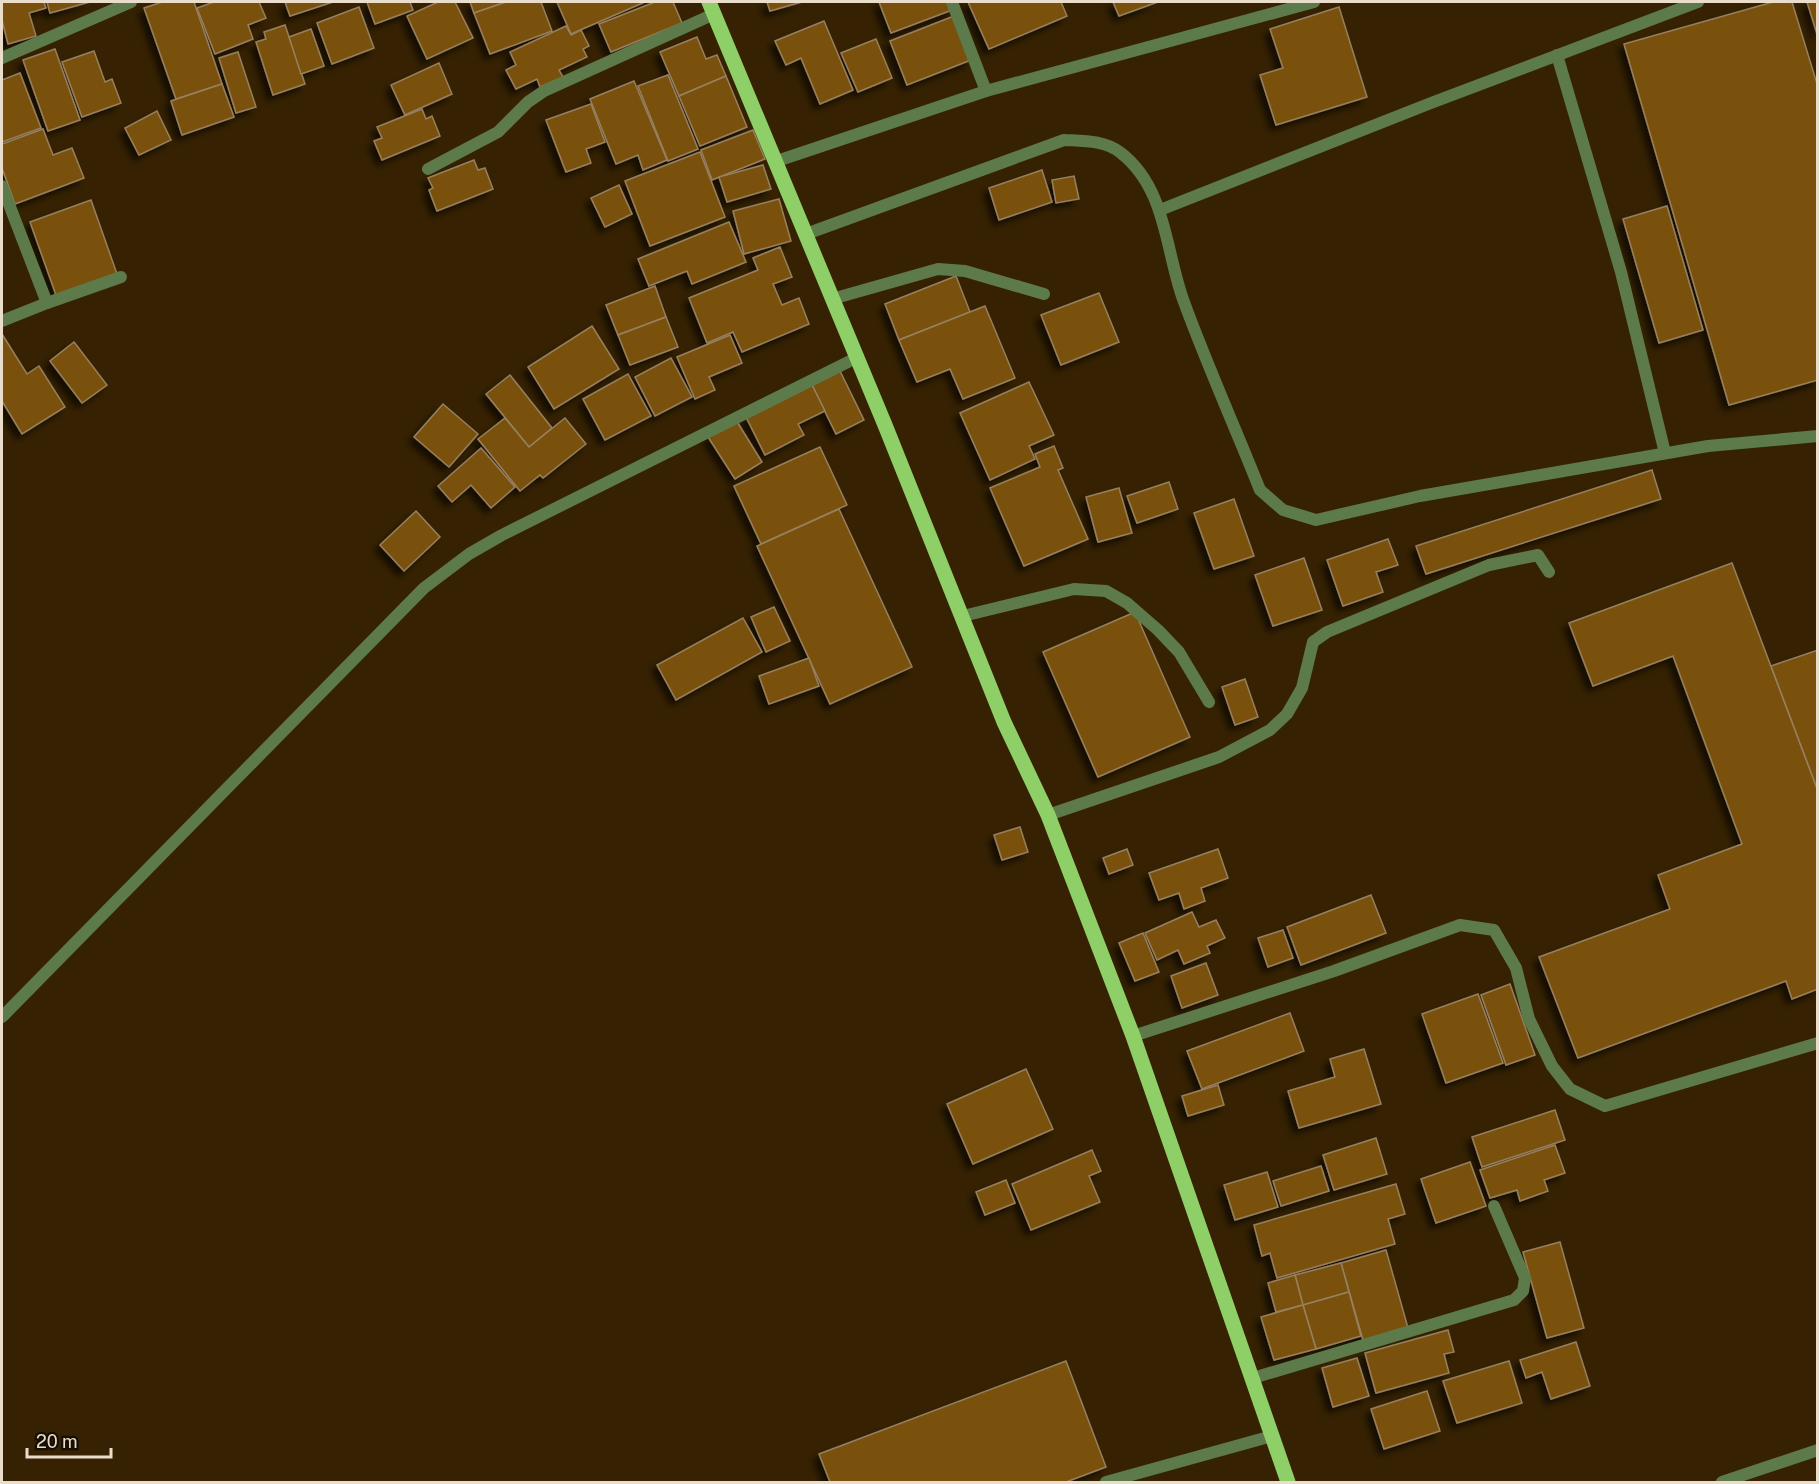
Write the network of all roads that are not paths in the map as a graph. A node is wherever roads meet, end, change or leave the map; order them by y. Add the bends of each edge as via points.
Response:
1 (131, 2) edge
2 (952, 2) edge
3 (1314, 2) edge
4 (1698, 2) edge
5 (712, 8) edge
6 (1557, 55) junction
7 (2, 58) edge
8 (986, 91) junction
9 (777, 161) junction
10 (428, 169) dead end
11 (2, 186) edge
12 (1160, 210) junction
13 (806, 234) junction
14 (121, 277) dead end
15 (1044, 294) dead end
16 (832, 299) junction
17 (47, 303) junction
18 (2, 321) edge
19 (856, 358) junction
20 (1818, 436) edge
21 (1665, 453) junction
22 (1549, 572) dead end
23 (963, 616) junction
24 (1209, 702) dead end
25 (1048, 814) junction
26 (2, 1017) edge
27 (1133, 1036) junction
28 (1818, 1043) edge
29 (1494, 1206) dead end
30 (1253, 1378) junction
31 (1272, 1436) junction
32 (1818, 1450) edge
33 (1107, 1482) edge
34 (1288, 1482) edge
35 (1722, 1482) edge

1 - 7 street
2 - 8 street
3 - 8 street
4 - 6 street
5 - 9 main road
5 - 10 street via 544,91 498,132
6 - 12 street
6 - 21 street via 1621,272
8 - 9 street
9 - 13 main road
11 - 17 street
12 - 13 street via 1143,176 1120,152 1096,141 1064,140
12 - 21 street via 1183,300 1260,490 1283,510 1316,520 1420,496
13 - 16 main road
14 - 17 street
15 - 16 street via 965,271 938,269
16 - 19 main road
17 - 18 street
19 - 23 main road
19 - 26 street via 502,535 424,588
20 - 21 street
22 - 25 street via 1538,555 1489,565 1327,632 1313,642 1302,688 1287,714 1270,730 1219,757
23 - 24 street via 1074,589 1106,591 1127,603 1179,652
23 - 25 main road via 1004,722
25 - 27 main road
27 - 28 street via 1334,971 1460,925 1494,930 1516,968 1529,1018 1552,1066 1570,1089 1605,1106
27 - 30 main road
29 - 30 street via 1525,1278 1523,1291 1514,1300
30 - 31 main road
31 - 33 street
31 - 34 main road
32 - 35 street

